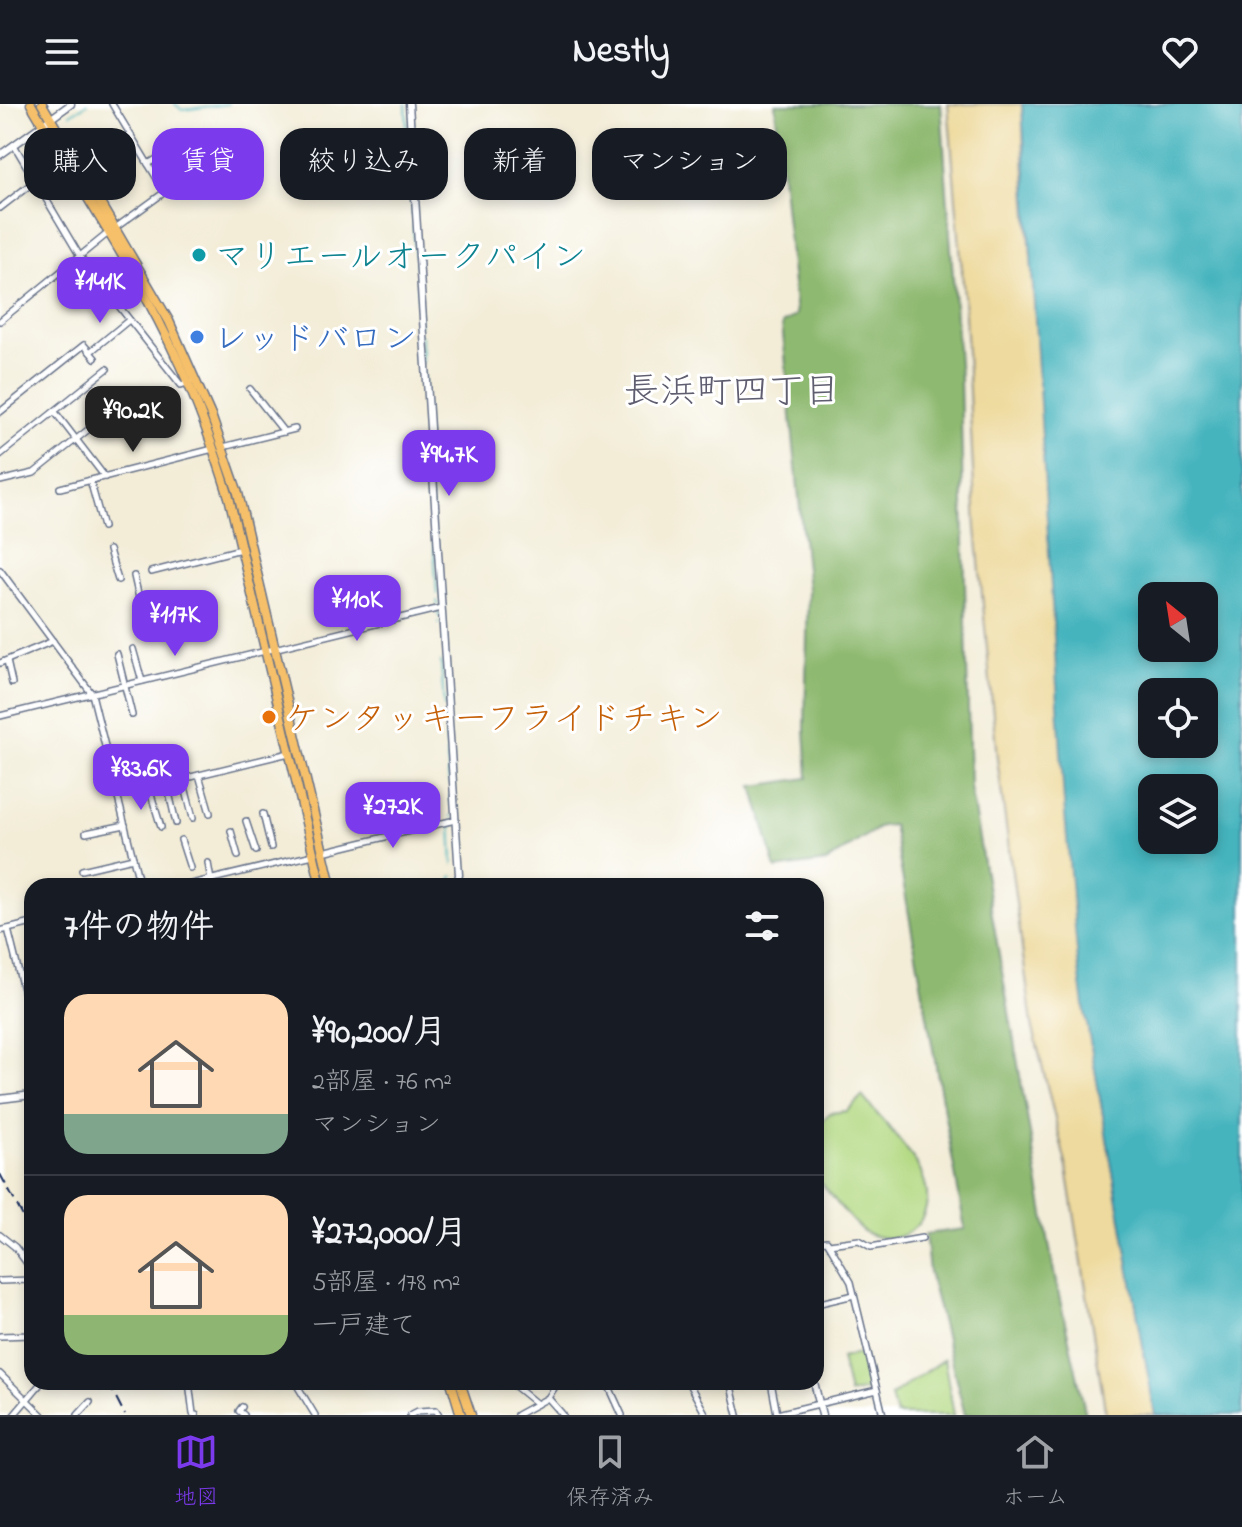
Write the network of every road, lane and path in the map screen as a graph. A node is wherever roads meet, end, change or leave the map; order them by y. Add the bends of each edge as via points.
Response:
1 (31, 104) edge
2 (42, 104) edge
3 (71, 104) edge
4 (112, 104) edge
5 (409, 104) edge
6 (46, 121) junction
7 (14, 145) junction
8 (0, 155) edge
9 (24, 162) edge
10 (152, 162) edge
11 (148, 164) junction
12 (24, 189) edge
13 (46, 200) edge
14 (0, 208) edge
15 (111, 232) junction
16 (81, 258) junction
17 (129, 320) junction
18 (0, 321) edge
19 (90, 352) junction
20 (95, 358) dead end
21 (107, 369) dead end
22 (192, 381) junction
23 (250, 389) dead end
24 (0, 412) edge
25 (55, 412) junction
26 (89, 429) dead end
27 (295, 429) dead end
28 (284, 432) junction
29 (77, 439) junction
30 (218, 448) junction
31 (0, 455) edge
32 (105, 477) junction
33 (90, 480) junction
34 (0, 481) edge
35 (60, 488) dead end
36 (103, 527) dead end
37 (242, 549) junction
38 (109, 550) dead end
39 (0, 570) edge
40 (151, 572) dead end
41 (134, 576) dead end
42 (118, 580) dead end
43 (141, 607) dead end
44 (441, 608) junction
45 (53, 641) junction
46 (133, 649) dead end
47 (270, 650) junction
48 (117, 654) dead end
49 (3, 662) edge
50 (142, 681) junction
51 (12, 683) dead end
52 (125, 686) junction
53 (92, 694) junction
54 (132, 715) dead end
55 (0, 716) edge
56 (159, 749) dead end
57 (290, 752) junction
58 (137, 763) dead end
59 (199, 775) junction
60 (183, 779) junction
61 (167, 783) junction
62 (150, 788) junction
63 (117, 795) junction
64 (210, 813) dead end
65 (263, 814) dead end
66 (193, 818) dead end
67 (455, 820) junction
68 (246, 821) dead end
69 (176, 823) dead end
70 (125, 825) junction
71 (161, 827) dead end
72 (231, 831) dead end
73 (86, 833) dead end
74 (181, 840) dead end
75 (271, 847) dead end
76 (256, 851) dead end
77 (319, 854) junction
78 (238, 856) dead end
79 (133, 858) junction
80 (208, 863) dead end
81 (190, 868) dead end
82 (82, 870) dead end
83 (138, 878) edge
84 (211, 878) edge
85 (230, 878) edge
86 (320, 878) edge
87 (328, 878) edge
88 (458, 878) edge
89 (24, 925) edge
90 (8, 929) junction
91 (0, 931) edge
92 (24, 994) edge
93 (24, 1097) edge
94 (0, 1099) edge
95 (0, 1235) edge
96 (922, 1238) dead end
97 (824, 1241) edge
98 (829, 1244) junction
99 (24, 1259) edge
100 (24, 1280) edge
101 (0, 1281) edge
102 (854, 1295) junction
103 (824, 1302) edge
104 (24, 1335) edge
105 (0, 1336) edge
106 (0, 1374) edge
107 (35, 1390) edge
108 (191, 1390) edge
109 (300, 1390) edge
110 (453, 1390) edge
111 (465, 1390) edge
112 (520, 1390) edge
113 (553, 1390) edge
114 (611, 1390) edge
115 (694, 1390) edge
116 (732, 1390) edge
117 (772, 1390) edge
118 (816, 1390) edge
119 (877, 1390) junction
120 (548, 1398) junction
121 (27, 1400) junction
122 (90, 1402) dead end
123 (820, 1403) junction
124 (537, 1404) junction
125 (242, 1407) dead end
126 (777, 1414) edge
127 (14, 1415) edge
128 (42, 1415) edge
129 (78, 1415) edge
130 (196, 1415) edge
131 (244, 1415) edge
132 (315, 1415) edge
133 (410, 1415) edge
134 (439, 1415) edge
135 (461, 1415) edge
136 (471, 1415) edge
137 (517, 1415) edge
138 (563, 1415) edge
139 (622, 1415) edge
140 (706, 1415) edge
141 (738, 1415) edge
142 (822, 1415) edge
143 (883, 1415) edge

1 - 6 highway
2 - 6 highway
3 - 6 street
4 - 11 street
5 - 44 street
6 - 7 street
6 - 15 highway
7 - 8 street
7 - 9 street
10 - 11 street
11 - 15 street via 164,193
12 - 14 street
13 - 16 street
15 - 16 street
15 - 22 highway via 169,321
16 - 17 street
16 - 18 street
17 - 19 street
17 - 22 street via 181,385
19 - 20 street
19 - 24 street via 84,345
21 - 25 street
22 - 30 highway
23 - 28 street
25 - 29 street
25 - 31 street
26 - 29 street
27 - 28 street
28 - 30 street
29 - 32 street
29 - 34 street via 34,473
30 - 32 street
30 - 37 highway
30 - 47 highway via 238,493
32 - 33 street
33 - 35 street
33 - 36 street
37 - 40 street
37 - 47 highway
38 - 42 street
39 - 45 street
41 - 43 street
44 - 47 street
44 - 67 street
45 - 49 street
45 - 53 street
46 - 50 street
47 - 50 street
47 - 57 highway
47 - 77 highway
48 - 52 street
49 - 51 street
50 - 52 street
52 - 53 street
52 - 54 street
53 - 55 street
53 - 63 street
56 - 61 street
57 - 59 street
57 - 77 highway
58 - 62 street via 143,761
59 - 60 street
59 - 64 street
60 - 61 street
60 - 66 street
61 - 62 street
61 - 69 street
62 - 63 street
62 - 71 street
63 - 70 street
65 - 75 street
67 - 77 street
67 - 88 street
68 - 76 street
70 - 73 street
70 - 79 street
72 - 78 street
74 - 81 street
77 - 85 street
77 - 86 highway
77 - 87 highway
79 - 82 street
79 - 83 street
80 - 84 street
89 - 90 street
90 - 91 street
90 - 92 street
93 - 94 street
95 - 99 street
96 - 98 street via 871,1247 859,1240
97 - 98 street
98 - 102 street
100 - 101 street
102 - 103 street
102 - 119 street
104 - 105 street
106 - 121 street
107 - 121 street
108 - 130 street
109 - 132 street
110 - 135 highway
111 - 136 highway
112 - 124 street
113 - 120 street
114 - 139 street
115 - 140 street
116 - 141 street
117 - 126 street
118 - 123 street
119 - 123 street
119 - 143 street
120 - 124 street
120 - 138 street
121 - 127 street
121 - 128 street
122 - 129 street
123 - 126 street
123 - 142 street
124 - 137 street
125 - 131 street
133 - 134 street via 427,1410

